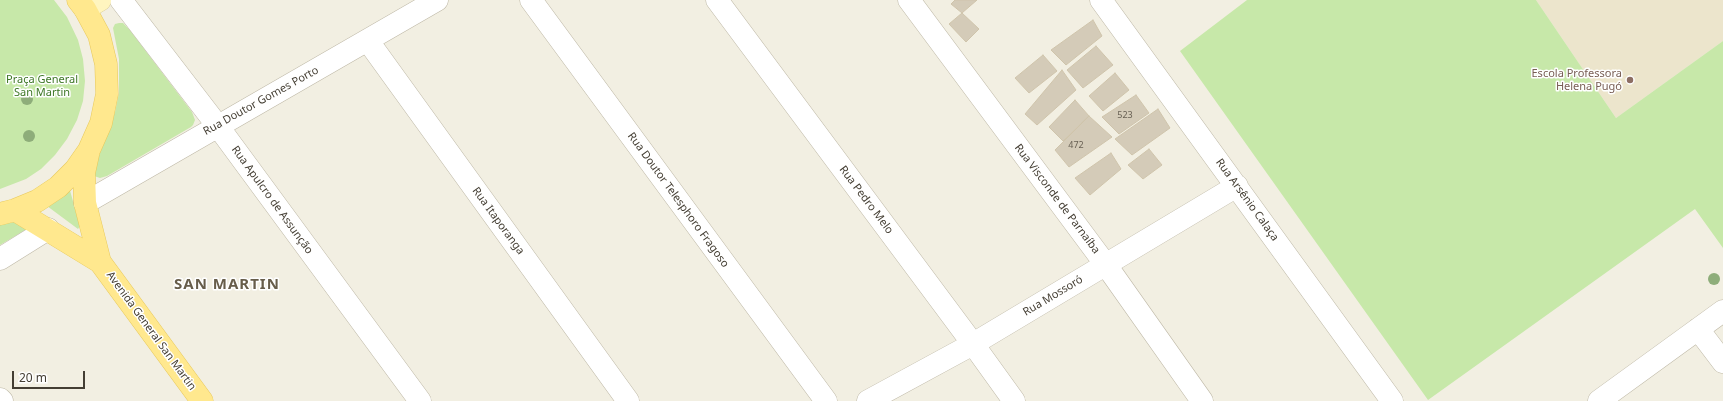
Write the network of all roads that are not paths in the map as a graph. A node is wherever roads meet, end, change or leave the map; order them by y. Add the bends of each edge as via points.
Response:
1 (121, 0) edge
2 (437, 0) edge
3 (531, 0) edge
4 (717, 0) edge
5 (909, 0) edge
6 (1101, 0) edge
7 (88, 3) edge
8 (368, 41) junction
9 (217, 126) junction
10 (89, 150) junction
11 (1236, 186) junction
12 (85, 203) junction
13 (8, 212) edge
14 (48, 230) junction
15 (0, 259) edge
16 (100, 262) junction
17 (1106, 265) junction
18 (1723, 312) edge
19 (1698, 329) junction
20 (973, 344) junction
21 (1723, 362) edge
22 (1606, 399) edge
23 (202, 401) edge
24 (420, 401) edge
25 (628, 401) edge
26 (826, 401) edge
27 (868, 401) edge
28 (1014, 401) edge
29 (1202, 401) edge
30 (1392, 401) edge

1 - 9 street, Rua Apulcro de Assunção
2 - 8 street, Rua Doutor Gomes Porto
3 - 26 street, Rua Doutor Telesphoro Fragoso
4 - 20 street, Rua Pedro Melo
5 - 17 street, Rua Visconde de Parnaíba
6 - 11 street, Rua Arsênio Calaça
7 - 10 main road via 106,64 107,94 101,123
8 - 9 street, Rua Doutor Gomes Porto
8 - 25 street, Rua Itaporanga
9 - 12 street, Rua Doutor Gomes Porto
9 - 24 street, Rua Apulcro de Assunção
10 - 12 main road, Avenida General San Martin via 84,172
10 - 13 main road via 75,170 58,187 38,201
11 - 17 street, Rua Mossoró
11 - 30 street, Rua Arsênio Calaça
12 - 16 main road, Avenida General San Martin
13 - 14 main road, Avenida General San Martin
14 - 15 street
14 - 16 main road, Avenida General San Martin
16 - 23 main road, Avenida General San Martin
17 - 20 street, Rua Mossoró
17 - 29 street, Rua Visconde de Parnaíba
18 - 19 street
19 - 21 street
19 - 22 street
20 - 27 street, Rua Mossoró
20 - 28 street, Rua Pedro Melo

